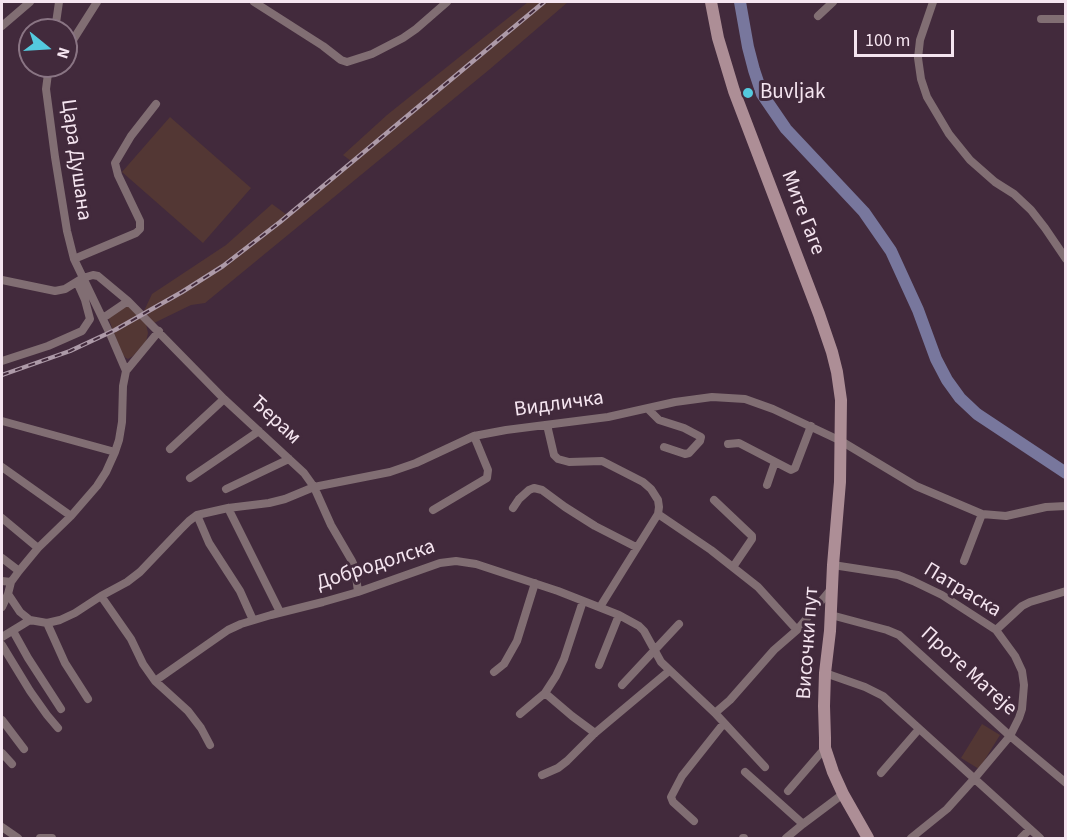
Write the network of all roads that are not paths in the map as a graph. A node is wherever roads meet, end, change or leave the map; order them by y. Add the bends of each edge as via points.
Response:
1 (30, 2) edge
2 (59, 2) edge
3 (97, 2) edge
4 (255, 2) edge
5 (711, 2) edge
6 (833, 2) edge
7 (933, 2) edge
8 (440, 4) edge
9 (818, 16) dead end
10 (57, 18) edge
11 (1041, 19) dead end
12 (1065, 19) edge
13 (2, 26) edge
14 (78, 32) edge
15 (47, 78) edge
16 (156, 104) dead end
17 (74, 259) junction
18 (1065, 259) edge
19 (2, 280) edge
20 (80, 280) junction
21 (128, 301) junction
22 (103, 318) junction
23 (159, 331) junction
24 (2, 361) edge
25 (126, 370) junction
26 (224, 399) junction
27 (648, 409) junction
28 (2, 421) edge
29 (547, 425) junction
30 (810, 426) junction
31 (259, 431) junction
32 (474, 436) junction
33 (841, 441) junction
34 (728, 444) dead end
35 (664, 447) dead end
36 (170, 449) dead end
37 (115, 452) junction
38 (290, 459) junction
39 (775, 462) junction
40 (2, 467) edge
41 (190, 478) dead end
42 (767, 485) dead end
43 (314, 487) junction
44 (226, 489) dead end
45 (714, 500) dead end
46 (1065, 506) edge
47 (228, 508) junction
48 (513, 508) dead end
49 (434, 510) dead end
50 (658, 514) junction
51 (982, 514) junction
52 (197, 515) junction
53 (71, 516) junction
54 (2, 518) edge
55 (636, 547) junction
56 (38, 548) junction
57 (2, 558) edge
58 (964, 561) dead end
59 (833, 565) junction
60 (733, 567) junction
61 (19, 571) junction
62 (2, 581) edge
63 (11, 582) junction
64 (535, 584) junction
65 (832, 588) junction
66 (1065, 591) edge
67 (358, 592) junction
68 (8, 594) junction
69 (101, 596) junction
70 (583, 601) junction
71 (2, 607) edge
72 (600, 607) junction
73 (280, 612) junction
74 (619, 615) junction
75 (831, 615) junction
76 (30, 620) junction
77 (253, 620) junction
78 (47, 623) junction
79 (679, 624) dead end
80 (797, 630) junction
81 (996, 630) junction
82 (13, 631) junction
83 (2, 638) edge
84 (2, 645) edge
85 (654, 650) junction
86 (599, 665) dead end
87 (669, 671) junction
88 (494, 672) dead end
89 (825, 673) junction
90 (155, 681) junction
91 (622, 685) dead end
92 (545, 693) junction
93 (88, 699) dead end
94 (61, 709) dead end
95 (715, 713) junction
96 (520, 714) dead end
97 (2, 720) edge
98 (724, 723) junction
99 (58, 728) dead end
100 (919, 729) junction
101 (595, 733) junction
102 (1010, 736) junction
103 (210, 744) dead end
104 (24, 748) dead end
105 (825, 748) junction
106 (2, 753) edge
107 (12, 764) dead end
108 (765, 767) dead end
109 (745, 772) dead end
110 (881, 773) dead end
111 (542, 775) dead end
112 (974, 780) junction
113 (1065, 783) edge
114 (788, 791) dead end
115 (843, 794) junction
116 (694, 821) dead end
117 (803, 824) junction
118 (2, 827) edge
119 (1030, 829) junction
120 (18, 838) edge
121 (40, 838) edge
122 (52, 838) edge
123 (786, 838) edge
124 (868, 838) edge
125 (911, 838) edge
126 (1021, 838) edge
127 (1040, 838) edge

1 - 13 street
2 - 10 street
3 - 14 street
4 - 8 street via 347,62 403,38
5 - 33 main road, Мите Гаге via 734,91 832,352 841,400
6 - 9 street
7 - 18 street via 918,58 927,97 970,160 1031,210
11 - 12 street
15 - 17 street, Цара Душана via 48,106
16 - 17 street, Цара Душана via 115,164 140,221 140,230
17 - 20 street, Цара Душана
19 - 20 street via 56,291
20 - 21 street via 98,276
20 - 22 street
20 - 24 street via 90,319 82,331
21 - 22 street
21 - 23 street, Ђерам
22 - 25 street
23 - 25 street
23 - 26 street, Ђерам
25 - 37 street
26 - 31 street, Ђерам
26 - 36 street
27 - 29 street, Видличка
27 - 30 street, Видличка via 691,399 736,398
27 - 35 street via 659,420 701,436 685,454
28 - 37 street
29 - 32 street, Видличка
29 - 50 street via 558,459 602,461 643,482 656,495
30 - 33 street, Видличка
30 - 39 street via 794,469
31 - 38 street, Ђерам
31 - 41 street
32 - 43 street, Видличка via 390,472
32 - 49 street via 488,470 487,478
33 - 51 street, Видличка via 916,486
33 - 59 main road, Височки пут
34 - 39 street via 739,442
37 - 53 street via 97,486
38 - 43 street, Ђерам
38 - 44 street
39 - 42 street
40 - 53 street
43 - 47 street, Видличка via 279,501
43 - 67 street, Ђерам via 355,568
45 - 60 street via 753,538
46 - 51 street via 1006,516
47 - 52 street, Видличка
47 - 73 street
48 - 55 street via 529,490 542,490 595,526
50 - 55 street
50 - 60 street
51 - 58 street
52 - 69 street via 140,572
52 - 77 street
53 - 56 street
54 - 56 street
55 - 72 street
56 - 61 street
57 - 61 street
59 - 65 main road, Височки пут
59 - 81 street, Патраска via 898,575 953,602
60 - 80 street via 758,587
61 - 63 street
62 - 63 street
63 - 68 street
64 - 67 street, Добродолска via 456,561
64 - 70 street, Добродолска
64 - 88 street via 517,641 504,664
65 - 75 main road, Височки пут
65 - 80 street
66 - 81 street via 1022,606
67 - 73 street, Добродолска
68 - 71 street
68 - 76 street
69 - 78 street via 75,613
69 - 90 street
70 - 72 street, Добродолска
70 - 92 street via 560,668
72 - 74 street, Добродолска
73 - 77 street, Добродолска
74 - 85 street, Добродолска via 644,631
74 - 86 street
75 - 89 main road, Височки пут
75 - 102 street, Проте Матеје via 900,635
76 - 78 street
76 - 82 street
77 - 90 street, Добродолска via 228,630
78 - 93 street via 65,663
79 - 85 street
80 - 95 street
81 - 102 street, Патраска via 1016,656 1024,685 1020,718
82 - 83 street
82 - 94 street
84 - 99 street
85 - 87 street, Добродолска
85 - 91 street
87 - 95 street, Добродолска
87 - 101 street
89 - 100 street via 879,693
89 - 105 main road, Височки пут
90 - 103 street via 188,711
92 - 96 street
92 - 101 street
95 - 98 street, Добродолска
97 - 104 street
98 - 108 street, Добродолска
98 - 116 street via 682,776 672,795 673,802
100 - 110 street
100 - 112 street
101 - 111 street via 558,768
102 - 112 street, Патраска
102 - 113 street, Проте Матеје
105 - 114 street
105 - 115 main road, Височки пут
106 - 107 street
109 - 117 street
112 - 119 street
112 - 125 street, Патраска via 947,809
115 - 117 street
115 - 124 main road, Височки пут
117 - 123 street
118 - 120 street
119 - 126 street
119 - 127 street
121 - 122 street

